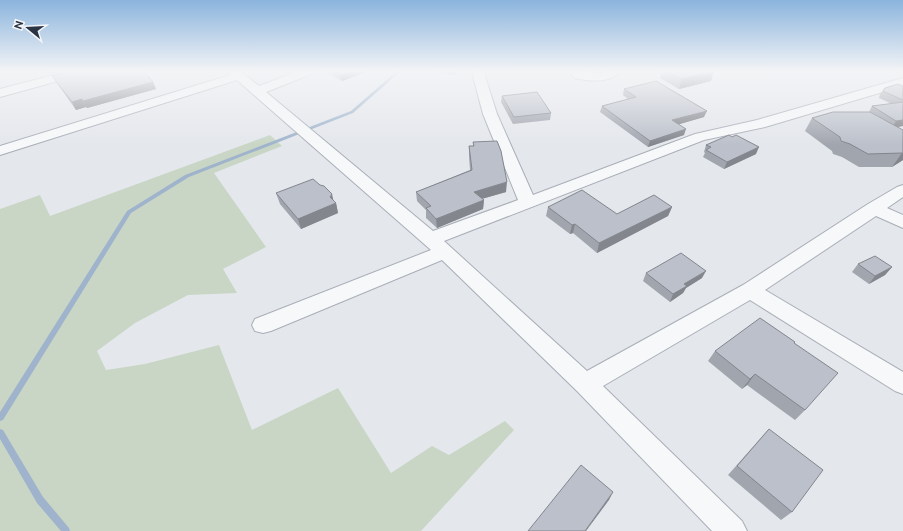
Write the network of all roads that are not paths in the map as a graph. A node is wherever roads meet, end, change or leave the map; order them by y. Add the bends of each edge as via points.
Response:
1 (169, 96) edge
2 (263, 96) edge
3 (485, 96) edge
4 (856, 96) edge
5 (0, 151) edge
6 (903, 190) edge
7 (528, 203) junction
8 (874, 208) junction
9 (903, 222) edge
10 (438, 246) junction
11 (750, 290) junction
12 (263, 325) dead end
13 (585, 384) junction
14 (903, 384) edge
15 (732, 531) edge

1 - 5 street
2 - 10 street
3 - 7 street
4 - 7 street via 760,124 700,137
6 - 8 street
7 - 10 street
8 - 9 street
8 - 11 street
10 - 12 street
10 - 13 street
11 - 13 street
11 - 14 street
13 - 15 street

